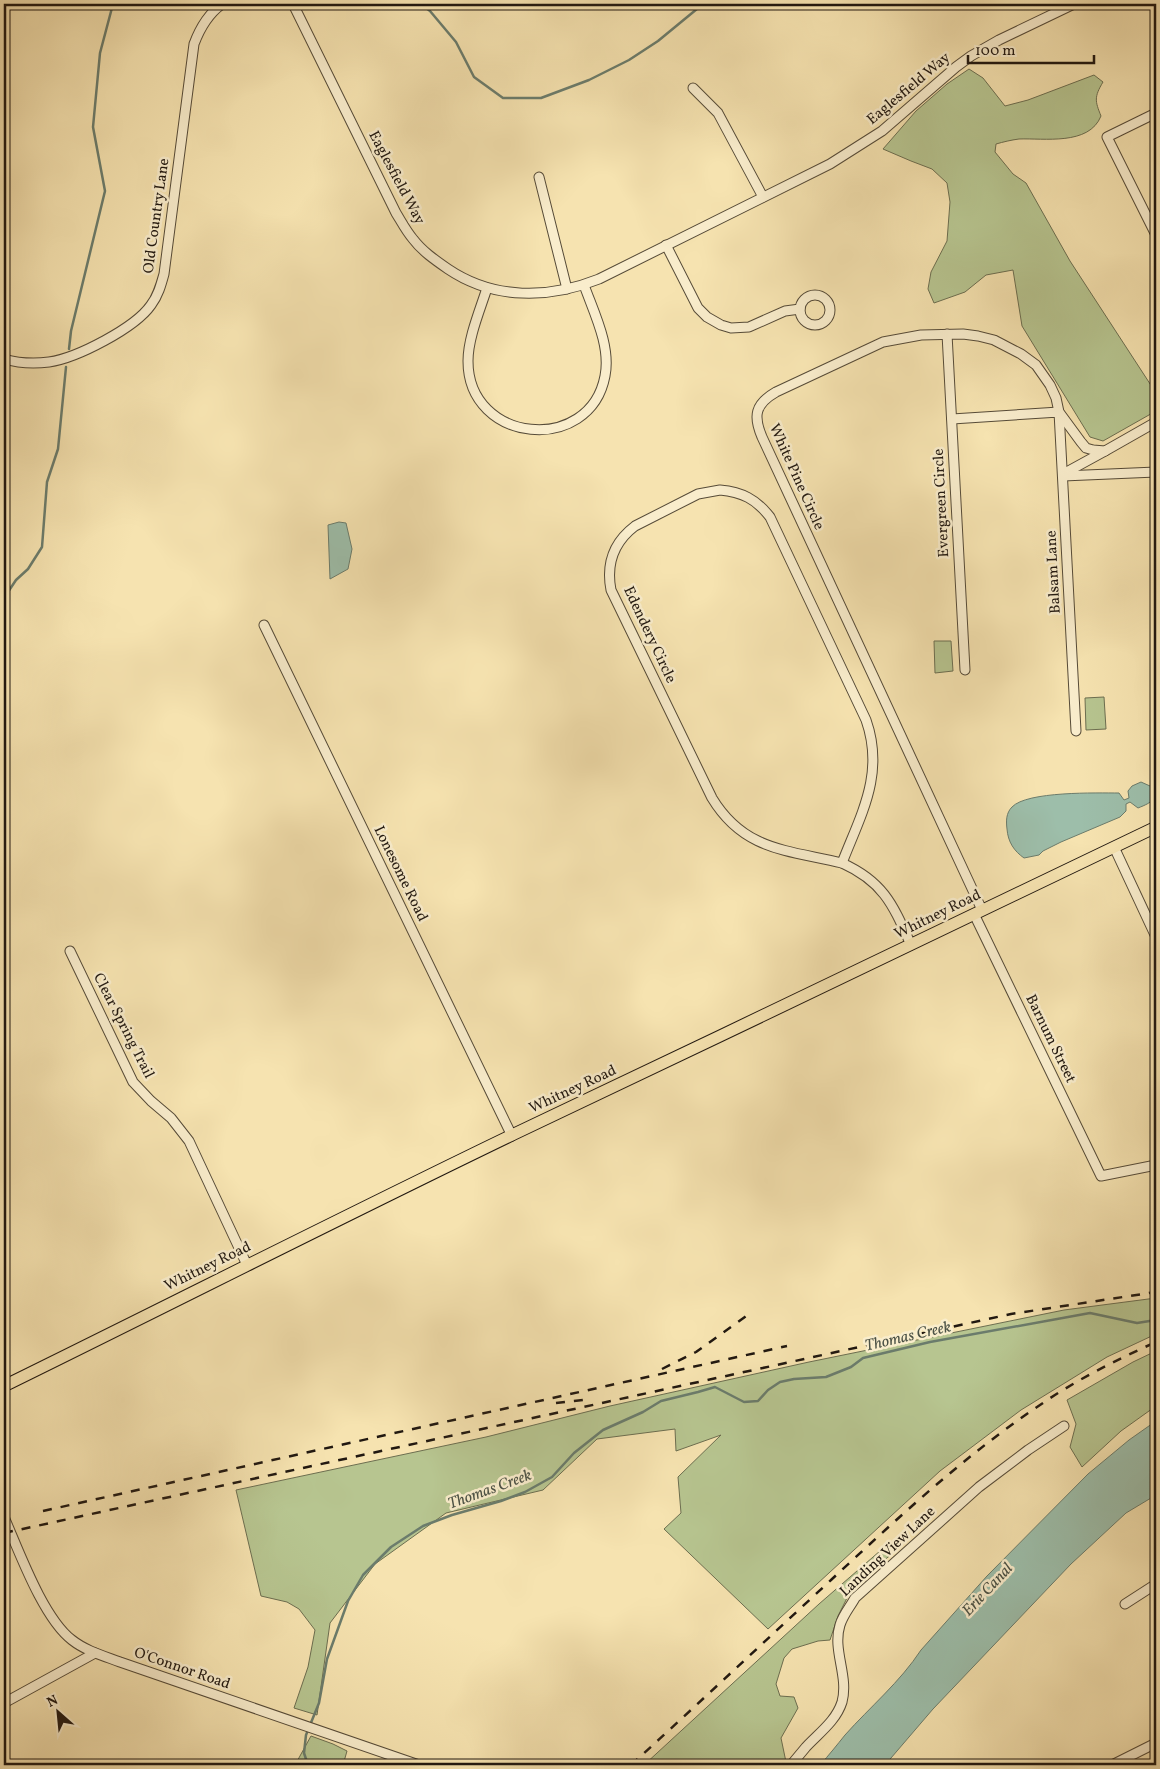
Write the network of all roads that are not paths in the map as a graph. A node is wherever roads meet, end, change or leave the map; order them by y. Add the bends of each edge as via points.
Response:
1 (222, 4) edge
2 (294, 4) edge
3 (1074, 4) edge
4 (693, 88) dead end
5 (1156, 113) edge
6 (539, 176) dead end
7 (763, 197) junction
8 (1156, 235) edge
9 (666, 245) junction
10 (584, 284) junction
11 (487, 288) junction
12 (567, 289) junction
13 (800, 309) dead end
14 (947, 334) junction
15 (4, 359) edge
16 (1059, 412) junction
17 (952, 419) junction
18 (1156, 422) edge
19 (1105, 451) junction
20 (1156, 472) edge
21 (1063, 475) junction
22 (264, 625) dead end
23 (965, 670) dead end
24 (1076, 731) dead end
25 (1156, 827) edge
26 (1114, 847) junction
27 (842, 863) junction
28 (978, 912) junction
29 (1156, 937) edge
30 (911, 945) junction
31 (70, 951) dead end
32 (512, 1136) junction
33 (1156, 1165) edge
34 (247, 1264) junction
35 (4, 1386) edge
36 (1064, 1426) dead end
37 (4, 1517) edge
38 (1156, 1584) edge
39 (1125, 1604) dead end
40 (95, 1653) junction
41 (4, 1703) edge
42 (1156, 1743) edge
43 (419, 1765) edge
44 (791, 1765) edge
45 (1112, 1765) edge

1 - 15 street, Old Country Lane via 199,30 194,44 164,274 157,296 123,330 62,359 38,363
2 - 11 street, Eaglesfield Way via 404,226 424,252 438,263
3 - 7 street, Eaglesfield Way via 971,56 862,145
4 - 7 street via 718,113
5 - 8 street via 1107,137
6 - 12 street
7 - 9 street, Eaglesfield Way
9 - 10 street, Eaglesfield Way
9 - 13 street via 698,308 721,325 750,327 786,311
10 - 11 street via 604,346 606,365 602,385 594,401 578,417 553,429 534,430 515,427 491,413 471,382 468,354
10 - 12 street, Eaglesfield Way
11 - 12 street, Eaglesfield Way via 522,294
14 - 16 street, White Pine Circle via 994,340 1030,359 1050,385
14 - 17 street, Evergreen Circle
14 - 28 street, White Pine Circle via 900,338 865,349 770,396 760,405 756,421
16 - 17 street
16 - 19 street, White Pine Circle via 1086,448
16 - 21 street, Balsam Lane
17 - 23 street, Evergreen Circle
18 - 19 street
19 - 21 street
20 - 21 street
21 - 24 street, Balsam Lane
22 - 32 street, Lonesome Road
25 - 26 main road, Whitney Road
26 - 28 main road, Whitney Road
26 - 29 street
27 - 27 street, Edendery Circle via 872,778 874,752 866,720 770,517 756,502 738,492 720,490 698,494 635,526 621,539 609,572 614,598 712,798 725,817 740,832 759,842
27 - 30 street, Edendery Circle via 865,875 882,890
28 - 30 main road, Whitney Road
28 - 33 street, Barnum Street via 1101,1176
30 - 32 main road, Whitney Road
31 - 34 street, Clear Spring Trail via 133,1082 171,1118 189,1142
32 - 34 main road, Whitney Road
34 - 35 main road, Whitney Road
36 - 44 street, Landing View Lane via 979,1487 856,1598 839,1626 838,1647 844,1681 842,1704 828,1725
37 - 40 street, O'Connor Road via 46,1609 70,1639
38 - 39 street
40 - 41 street
40 - 43 street, O'Connor Road
42 - 45 street

